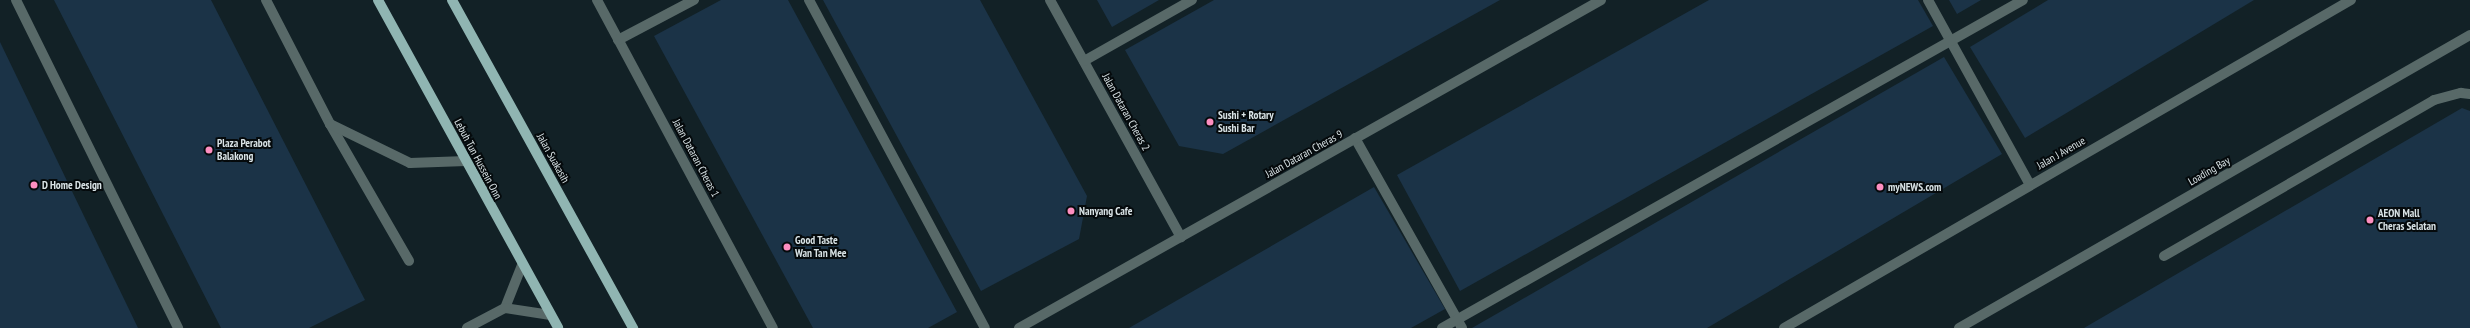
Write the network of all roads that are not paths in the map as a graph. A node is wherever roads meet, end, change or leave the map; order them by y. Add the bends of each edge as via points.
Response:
1 (16, 0) edge
2 (266, 0) edge
3 (378, 0) edge
4 (452, 0) edge
5 (596, 0) edge
6 (694, 0) edge
7 (809, 0) edge
8 (1050, 0) edge
9 (1192, 0) edge
10 (1601, 0) edge
11 (1928, 0) edge
12 (2023, 0) edge
13 (2351, 0) edge
14 (2470, 35) edge
15 (618, 40) junction
16 (1951, 41) junction
17 (1084, 61) junction
18 (2470, 94) edge
19 (330, 124) junction
20 (1356, 138) junction
21 (466, 161) junction
22 (2030, 185) junction
23 (1181, 237) junction
24 (2164, 256) dead end
25 (409, 261) dead end
26 (522, 265) junction
27 (505, 308) junction
28 (550, 315) junction
29 (1460, 324) edge
30 (178, 328) edge
31 (467, 328) edge
32 (558, 328) edge
33 (633, 328) edge
34 (773, 328) edge
35 (986, 328) edge
36 (1019, 328) edge
37 (1442, 328) edge
38 (1784, 328) edge
39 (1960, 328) edge

1 - 30 street
2 - 19 street
3 - 21 main road, Lebuh Tun Hussein Onn
4 - 33 main road, Jalan Suakasih
5 - 15 street, Jalan Dataran Cheras 1
6 - 15 street
7 - 35 street
8 - 17 street, Jalan Dataran Cheras 2
9 - 17 street
10 - 20 street, Jalan Dataran Cheras 9
11 - 16 street
12 - 16 street
13 - 22 street, Jalan J Avenue
14 - 39 street, Loading Bay
15 - 34 street, Jalan Dataran Cheras 1
16 - 22 street
16 - 29 street
17 - 23 street, Jalan Dataran Cheras 2
18 - 24 street via 2461,93 2434,100
19 - 21 street via 410,163
19 - 25 street
20 - 23 street, Jalan Dataran Cheras 9
20 - 29 street
21 - 26 main road, Lebuh Tun Hussein Onn
22 - 38 street, Jalan J Avenue
23 - 36 street, Jalan Dataran Cheras 9
26 - 27 street
26 - 28 main road, Lebuh Tun Hussein Onn
27 - 28 street
27 - 31 street
28 - 32 main road, Lebuh Tun Hussein Onn
29 - 37 street

